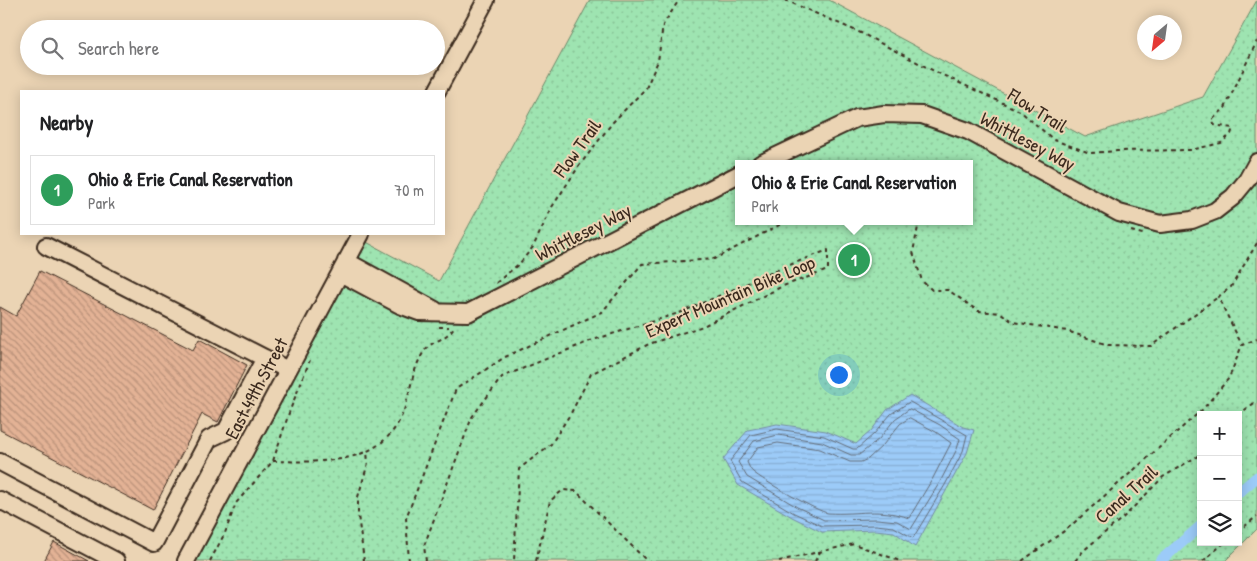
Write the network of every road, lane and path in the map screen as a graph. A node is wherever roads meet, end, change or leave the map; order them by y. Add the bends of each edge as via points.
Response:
1 (486, 0) edge
2 (679, 0) edge
3 (785, 0) edge
4 (1257, 41) edge
5 (439, 90) edge
6 (768, 160) edge
7 (1257, 162) edge
8 (735, 176) edge
9 (779, 225) edge
10 (917, 225) edge
11 (1128, 230) dead end
12 (360, 235) edge
13 (1152, 236) dead end
14 (1257, 243) edge
15 (46, 246) dead end
16 (343, 267) junction
17 (494, 285) dead end
18 (1218, 297) junction
19 (455, 326) dead end
20 (1257, 339) edge
21 (1242, 345) junction
22 (312, 357) dead end
23 (265, 358) junction
24 (288, 370) junction
25 (1257, 402) edge
26 (1242, 412) edge
27 (367, 451) junction
28 (1198, 456) edge
29 (0, 462) edge
30 (273, 462) junction
31 (0, 500) edge
32 (1257, 516) edge
33 (1242, 529) edge
34 (1220, 546) edge
35 (821, 551) junction
36 (116, 561) edge
37 (186, 561) edge
38 (210, 561) edge
39 (364, 561) edge
40 (409, 561) edge
41 (426, 561) edge
42 (514, 561) edge
43 (536, 561) edge
44 (647, 561) edge
45 (779, 561) edge
46 (815, 561) edge
47 (900, 561) edge
48 (1022, 561) edge
49 (1075, 561) edge
50 (1202, 561) edge

1 - 5 street
2 - 17 path, Flow Trail via 663,25 658,61 646,88 613,122 579,166 552,207 533,247
3 - 4 path, Flow Trail via 861,33 1020,111 1054,140 1090,153 1192,150 1221,143 1233,128 1214,125 1214,119 1225,108
6 - 7 street, Whittlesey Way via 857,118 884,114 922,115 968,131 1119,213 1160,224 1192,220 1215,211 1233,197
8 - 16 street, Whittlesey Way via 468,313 442,314
9 - 40 path via 714,259 642,264 602,312 505,357 456,389 406,518
10 - 18 path via 913,252 922,281 932,290 948,290 978,310 1001,313 1013,322 1067,331 1108,345 1151,346
11 - 13 path
12 - 16 street, East 49th Street
14 - 18 path via 1231,286
15 - 23 street
16 - 24 street, East 49th Street
18 - 21 path
19 - 27 path via 426,348 412,378 397,426 388,437
20 - 21 path
21 - 48 path via 1229,378 1203,409 1067,529
22 - 30 path
23 - 24 street
23 - 29 street via 226,431 209,439 154,543
24 - 37 street, East 49th Street
25 - 26 path
27 - 30 path via 343,460
27 - 39 path via 368,463 358,497
28 - 49 path, Canal Trail via 1163,477
30 - 38 path via 236,503
31 - 36 street
32 - 33 path
34 - 50 path
35 - 45 path
35 - 46 path
35 - 47 path via 854,544
41 - 42 path, Expert Mountain Bike Loop via 424,546 472,417 502,377 590,341 682,312 828,250 828,270 782,286 703,326 649,344 591,374 551,444 519,468
43 - 44 path via 550,501 564,490 576,491

